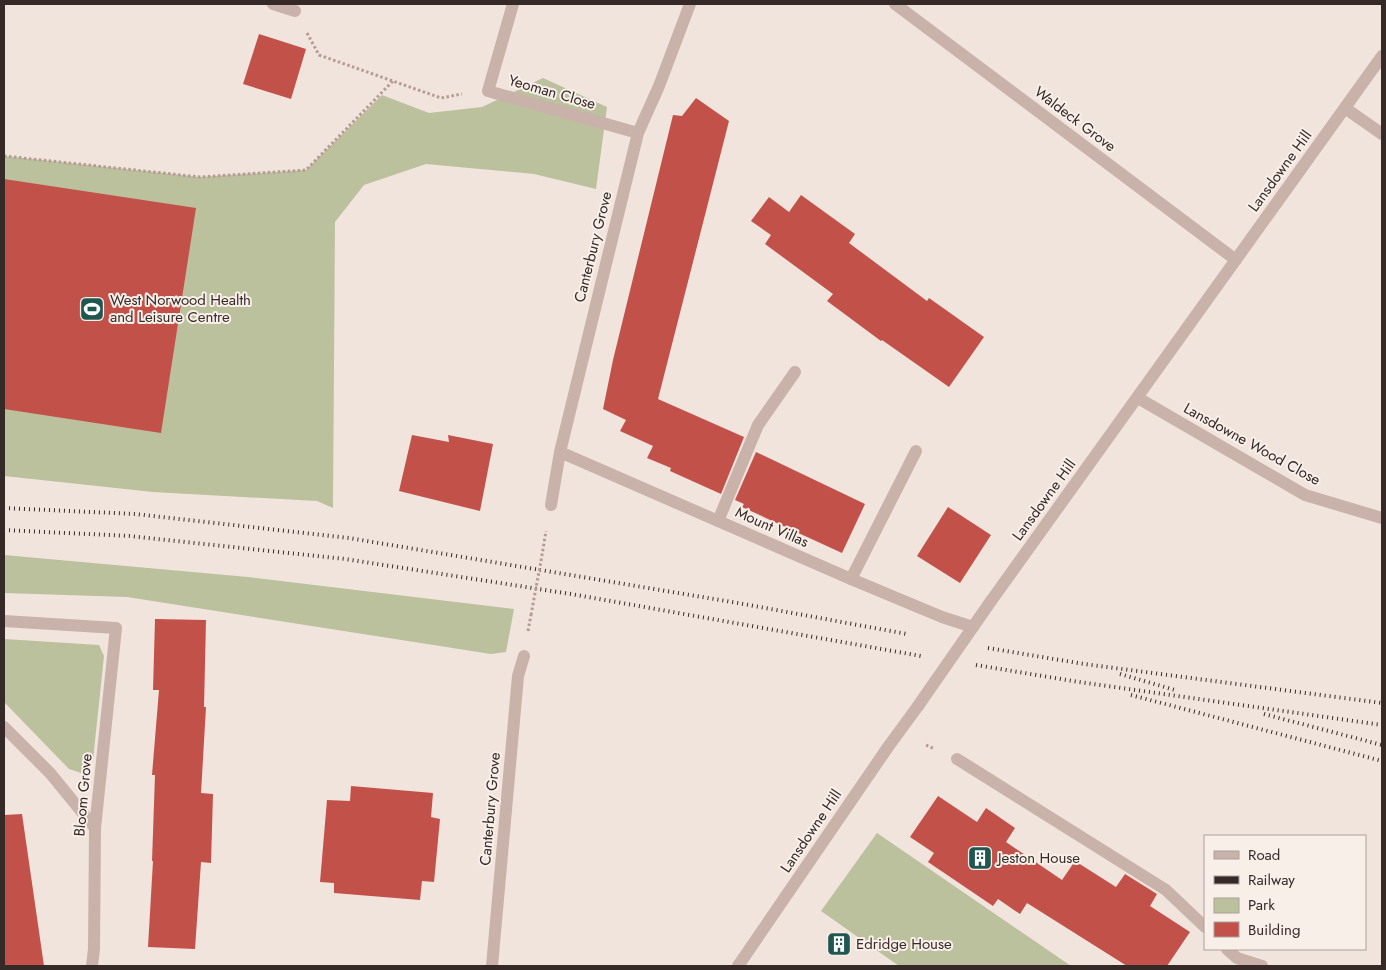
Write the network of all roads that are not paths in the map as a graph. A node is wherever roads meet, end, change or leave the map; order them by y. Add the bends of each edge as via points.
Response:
1 (273, 4) edge
2 (513, 4) edge
3 (690, 4) edge
4 (895, 4) edge
5 (295, 11) road end
6 (1382, 56) edge
7 (1345, 108) junction
8 (638, 133) junction
9 (1382, 134) edge
10 (1236, 260) junction
11 (795, 372) dead end
12 (1138, 398) junction
13 (916, 451) dead end
14 (560, 452) junction
15 (551, 505) road end
16 (1382, 518) edge
17 (718, 521) junction
18 (851, 579) junction
19 (4, 621) edge
20 (973, 627) junction
21 (524, 656) dead end
22 (4, 727) edge
23 (957, 759) dead end
24 (95, 828) junction
25 (1204, 926) edge
26 (1228, 950) edge
27 (1234, 962) edge
28 (92, 966) edge
29 (492, 966) edge
30 (738, 966) edge
31 (1262, 966) edge

1 - 5 street
2 - 8 street, Yeoman Close via 488,91
3 - 8 street, Canterbury Grove
4 - 10 street, Waldeck Grove
6 - 7 street, Lansdowne Hill
7 - 9 street
7 - 10 street, Lansdowne Hill
8 - 14 street, Canterbury Grove
10 - 12 street, Lansdowne Hill
11 - 17 street via 758,425
12 - 16 street, Lansdowne Wood Close via 1305,495
12 - 20 street, Lansdowne Hill, bridge
13 - 18 street
14 - 15 street, Canterbury Grove
14 - 17 street, Mount Villas
17 - 18 street, Mount Villas
18 - 20 street, Mount Villas
19 - 24 street, Bloom Grove via 116,628
20 - 30 street, Lansdowne Hill, bridge
21 - 29 street, Canterbury Grove via 518,676
22 - 24 street via 50,773
23 - 25 street via 1166,890
24 - 28 street, Bloom Grove
26 - 27 street
27 - 31 street

